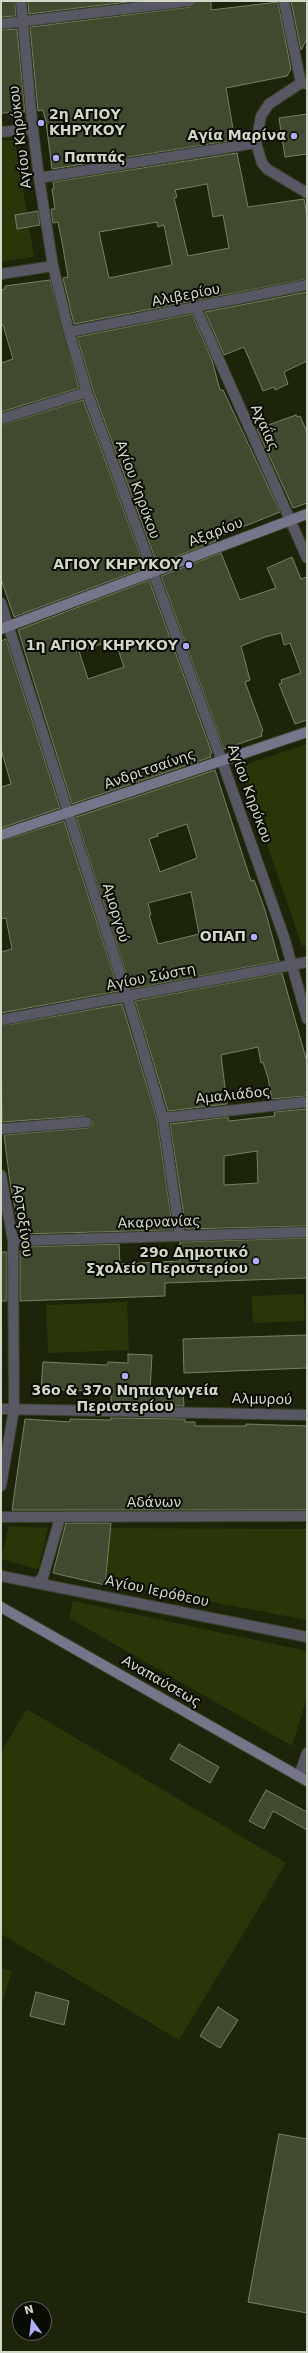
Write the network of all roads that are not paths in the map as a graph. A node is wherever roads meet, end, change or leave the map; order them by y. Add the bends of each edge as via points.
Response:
1 (21, 1) edge
2 (190, 1) edge
3 (284, 1) edge
4 (23, 20) junction
5 (1, 24) edge
6 (304, 84) edge
7 (33, 130) junction
8 (1, 132) edge
9 (256, 143) junction
10 (40, 178) junction
11 (307, 193) edge
12 (53, 266) junction
13 (1, 274) edge
14 (307, 285) edge
15 (196, 308) junction
16 (69, 332) junction
17 (87, 392) junction
18 (1, 419) edge
19 (307, 514) edge
20 (290, 520) junction
21 (307, 558) edge
22 (152, 572) junction
23 (1, 603) edge
24 (5, 628) edge
25 (307, 732) edge
26 (222, 761) junction
27 (69, 812) junction
28 (1, 835) edge
29 (307, 962) edge
30 (292, 965) junction
31 (127, 996) junction
32 (307, 1019) edge
33 (1, 1020) edge
34 (307, 1102) edge
35 (162, 1118) junction
36 (86, 1122) dead end
37 (1, 1129) edge
38 (1, 1175) edge
39 (307, 1232) edge
40 (180, 1236) junction
41 (13, 1241) junction
42 (1, 1409) edge
43 (14, 1409) junction
44 (307, 1415) edge
45 (1, 1486) edge
46 (307, 1516) edge
47 (1, 1517) edge
48 (60, 1518) junction
49 (1, 1576) edge
50 (38, 1582) junction
51 (1, 1607) edge
52 (307, 1637) edge
53 (307, 1753) edge
54 (303, 1779) edge

1 - 4 street, Αγίου Κηρύκου
2 - 4 street
3 - 6 street
4 - 5 street
4 - 7 street, Αγίου Κηρύκου
6 - 9 street via 274,101 265,110 259,122
7 - 8 street
7 - 10 street, Αγίου Κηρύκου
9 - 10 street
9 - 11 street via 262,163 267,169
10 - 12 street, Αγίου Κηρύκου
12 - 13 street
12 - 16 street, Αγίου Κηρύκου
14 - 15 street, Αλιβερίου
15 - 16 street, Αλιβερίου
15 - 20 street, Αχαΐας
16 - 17 street, Αγίου Κηρύκου
17 - 18 street
17 - 22 street, Αγίου Κηρύκου
19 - 20 street, Αξαρίου
20 - 21 street, Αχαΐας
20 - 22 street, Αξαρίου
22 - 24 street, Αξαρίου
22 - 26 street, Αγίου Κηρύκου
23 - 24 street, Αμοργού
24 - 27 street, Αμοργού
25 - 26 street, Ανδριτσαίνης
26 - 27 street, Ανδριτσαίνης
26 - 30 street, Αγίου Κηρύκου
27 - 28 street, Ανδριτσαίνης
27 - 31 street, Αμοργού
29 - 30 street, Αγίου Σώστη
30 - 31 street, Αγίου Σώστη
30 - 32 street, Αγίου Κηρύκου
31 - 33 street, Αγίου Σώστη
31 - 35 street, Αμοργού
34 - 35 street, Αμαλιάδος
35 - 40 street, Αμοργού
36 - 37 street
38 - 41 street, Αρτοξίνου
39 - 40 street, Ακαρνανίας
40 - 41 street, Ακαρνανίας
41 - 43 street, Αρτοξίνου
42 - 43 street, Αλμυρού
43 - 44 street, Αλμυρού
43 - 45 street, Αρτοξίνου
46 - 48 street, Αδάνων
47 - 48 street, Αδάνων
48 - 50 street via 43,1577
49 - 50 street, Αγίου Ιερόθεου
50 - 52 street, Αγίου Ιερόθεου
51 - 54 street, Αναπαύσεως
53 - 54 street

